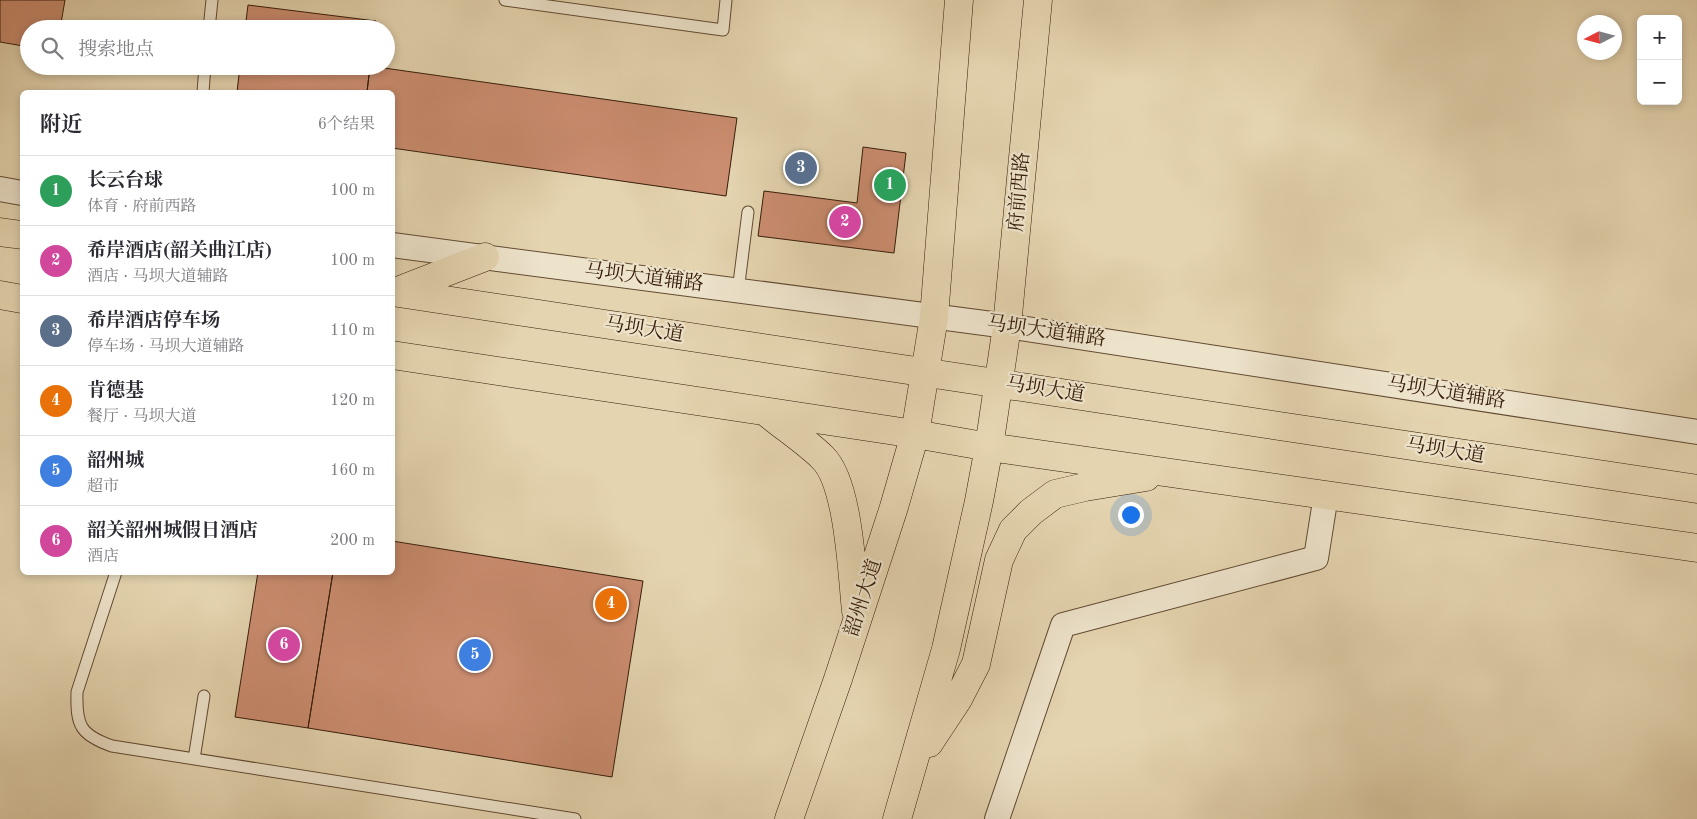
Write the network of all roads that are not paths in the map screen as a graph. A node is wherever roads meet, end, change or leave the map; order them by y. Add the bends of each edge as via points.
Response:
1 (212, 0) edge
2 (505, 0) edge
3 (726, 0) edge
4 (959, 0) edge
5 (1038, 0) edge
6 (210, 20) edge
7 (204, 75) edge
8 (203, 90) edge
9 (0, 189) edge
10 (20, 193) edge
11 (748, 212) dead end
12 (0, 232) edge
13 (20, 236) edge
14 (395, 245) edge
15 (485, 257) junction
16 (738, 290) junction
17 (395, 292) edge
18 (395, 292) edge
19 (0, 295) edge
20 (20, 299) edge
21 (934, 317) junction
22 (1007, 326) junction
23 (395, 355) edge
24 (925, 372) junction
25 (998, 383) junction
26 (764, 411) junction
27 (1697, 432) edge
28 (915, 434) junction
29 (989, 447) junction
30 (1175, 473) junction
31 (1697, 490) edge
32 (1326, 495) junction
33 (1697, 548) edge
34 (115, 575) edge
35 (858, 619) junction
36 (204, 696) dead end
37 (194, 758) junction
38 (914, 765) junction
39 (574, 819) edge
40 (789, 819) edge
41 (897, 819) edge
42 (997, 819) edge

1 - 6 lane
2 - 3 lane via 723,30
4 - 21 main road
5 - 22 main road, 府前西路
7 - 8 lane
9 - 10 street
11 - 16 lane
12 - 13 main road
14 - 15 street, 马坝大道辅路
15 - 16 street, 马坝大道辅路
15 - 17 main road
16 - 21 street, 马坝大道辅路
18 - 24 main road, 马坝大道
19 - 20 main road
21 - 22 street, 马坝大道辅路
21 - 24 main road
22 - 25 main road, 府前西路
22 - 27 street, 马坝大道辅路
23 - 26 main road
24 - 25 main road, 马坝大道
24 - 28 main road, 韶州大道
25 - 29 main road
25 - 31 main road, 马坝大道
26 - 28 main road
26 - 35 main road via 824,459 836,482 844,507
28 - 29 main road
28 - 35 main road, 韶州大道
29 - 30 main road
29 - 38 main road via 946,649
30 - 32 main road
30 - 38 main road via 1055,494 1013,530 998,560 976,664 958,699
32 - 33 main road
32 - 42 street via 1316,558 1063,625
34 - 37 lane via 78,692 77,712 83,731 112,746
35 - 40 main road, 韶州大道
36 - 37 lane
37 - 39 lane
38 - 41 main road

